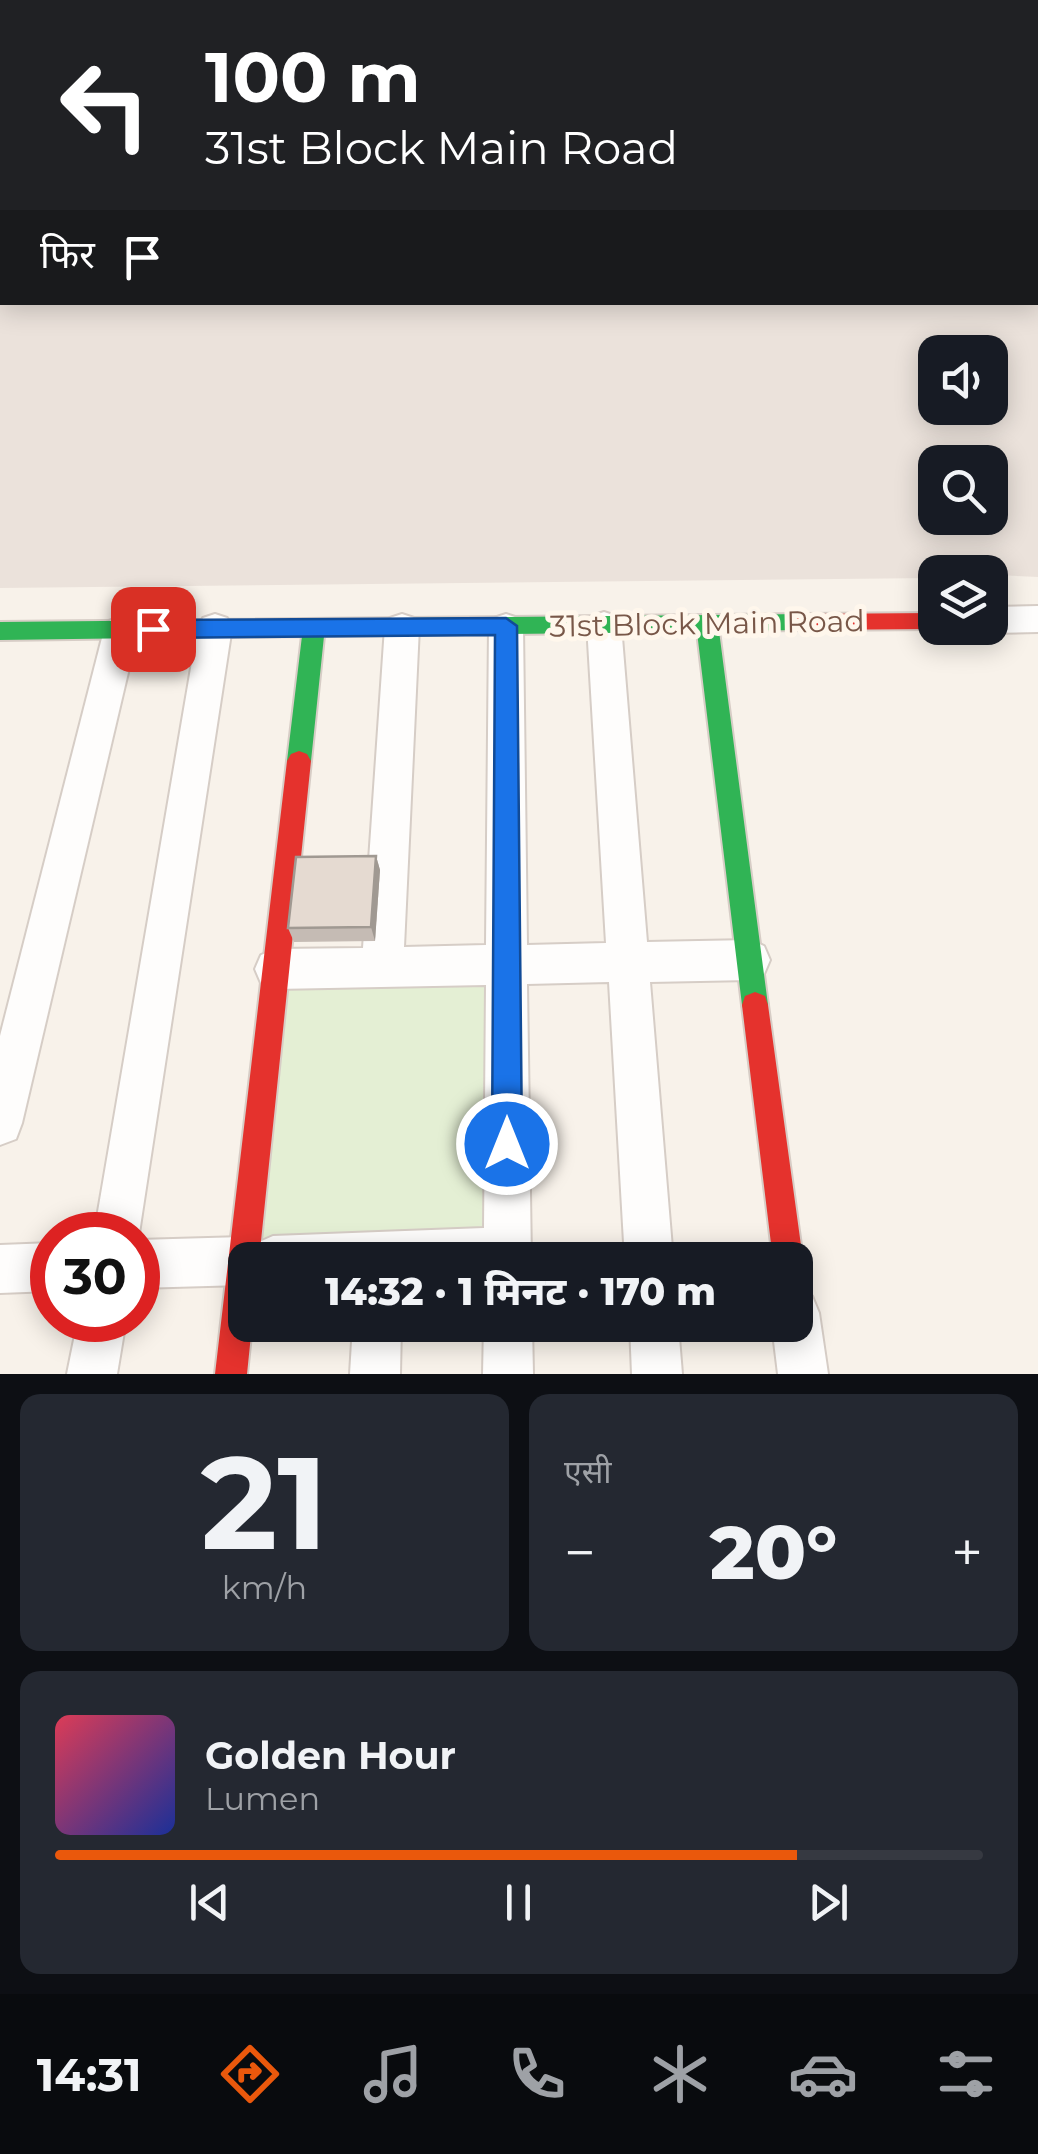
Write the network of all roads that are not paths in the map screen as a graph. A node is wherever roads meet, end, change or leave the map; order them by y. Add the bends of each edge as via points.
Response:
1 (1038, 619) edge
2 (1008, 620) edge
3 (918, 621) edge
4 (707, 624) junction
5 (604, 625) junction
6 (506, 626) junction
7 (402, 627) junction
8 (215, 628) junction
9 (314, 629) junction
10 (122, 630) junction
11 (3, 639) edge
12 (750, 960) junction
13 (628, 962) junction
14 (507, 965) junction
15 (382, 967) junction
16 (276, 970) junction
17 (0, 1122) edge
18 (121, 1212) edge
19 (255, 1242) edge
20 (507, 1242) edge
21 (648, 1242) edge
22 (786, 1242) edge
23 (228, 1262) edge
24 (160, 1263) edge
25 (30, 1268) edge
26 (0, 1269) edge
27 (98, 1342) edge
28 (238, 1342) edge
29 (376, 1342) edge
30 (508, 1342) edge
31 (655, 1342) edge
32 (799, 1342) edge
33 (92, 1374) edge
34 (231, 1374) edge
35 (374, 1374) edge
36 (508, 1374) edge
37 (657, 1374) edge
38 (803, 1374) edge

1 - 2 street
3 - 4 street, 31st Block Main Road
4 - 5 street, 31st Block Main Road
4 - 12 street
5 - 6 street, 31st Block Main Road
5 - 13 street
6 - 7 street, 31st Block Main Road
6 - 14 street
7 - 9 street, 31st Block Main Road
7 - 15 street
8 - 9 street, 31st Block Main Road
8 - 10 street, 31st Block Main Road
8 - 18 street
9 - 16 street
10 - 11 street, 31st Block Main Road
10 - 17 street
12 - 13 street
12 - 22 street
13 - 14 street
13 - 21 street
14 - 15 street
14 - 20 street
15 - 16 street
16 - 19 street
23 - 24 street
25 - 26 street
27 - 33 street
28 - 34 street
29 - 35 street
30 - 36 street
31 - 37 street
32 - 38 street

